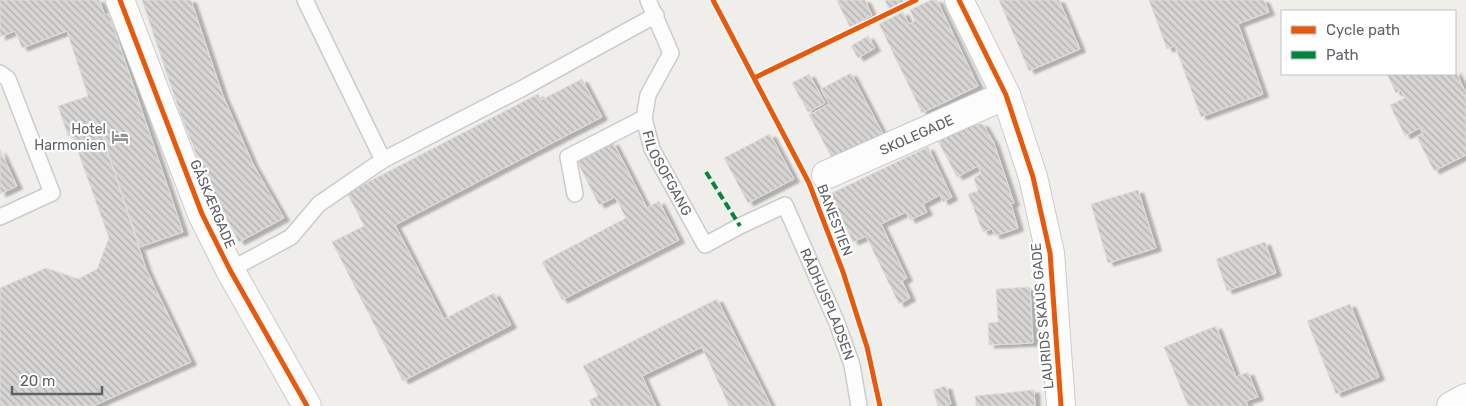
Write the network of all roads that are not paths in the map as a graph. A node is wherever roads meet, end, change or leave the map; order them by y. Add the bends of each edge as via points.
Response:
1 (120, 0) edge
2 (305, 0) edge
3 (648, 0) edge
4 (960, 0) edge
5 (656, 15) junction
6 (0, 73) edge
7 (1006, 95) junction
8 (644, 118) junction
9 (383, 160) junction
10 (826, 175) dead end
11 (575, 194) dead end
12 (785, 205) joint
13 (0, 217) edge
14 (230, 270) junction
15 (1466, 398) edge
16 (306, 406) edge
17 (859, 406) edge
18 (1060, 406) edge
19 (1451, 406) edge

1 - 14 street, GÅSKÆRGADE via 202,214
2 - 9 lane
3 - 5 lane, FILOSOFGANG
4 - 7 street, LAURIDS SKAUS GADE
5 - 8 lane, FILOSOFGANG via 671,53 648,96
5 - 9 lane
6 - 13 lane via 8,79 52,193
7 - 10 street, SKOLEGADE
7 - 18 street, LAURIDS SKAUS GADE via 1033,177 1050,254
8 - 11 lane via 568,157
8 - 12 lane, FILOSOFGANG via 652,149 705,245
9 - 14 lane, GÅSKÆRGADE via 319,204 290,237
12 - 17 lane, RÅDHUSPLADSEN via 840,332 852,365
14 - 16 street, GÅSKÆRGADE
15 - 19 street

